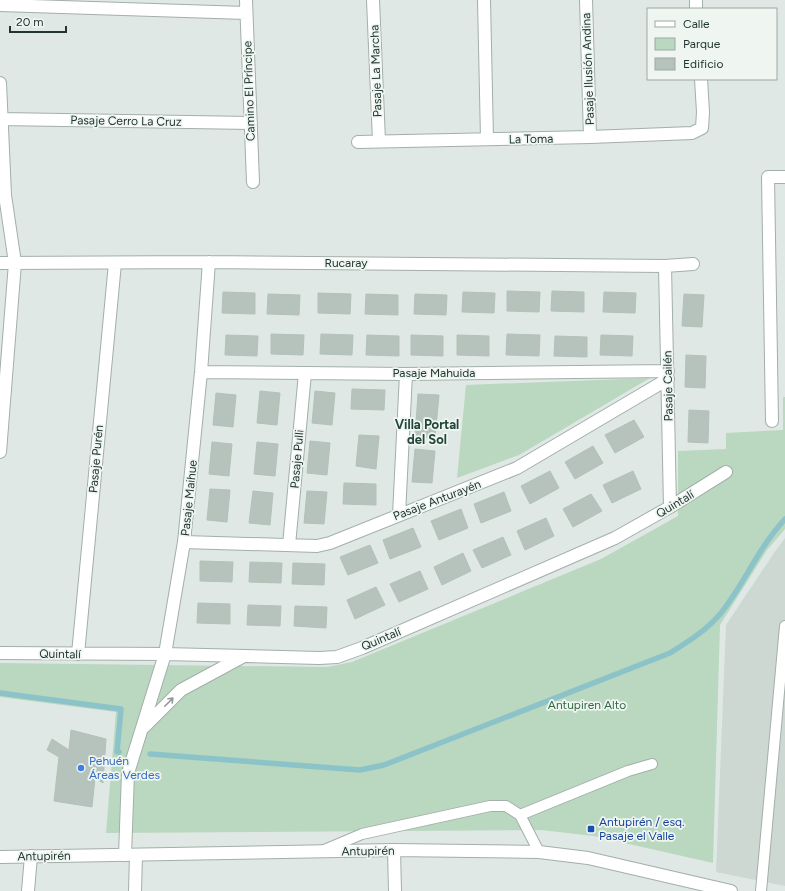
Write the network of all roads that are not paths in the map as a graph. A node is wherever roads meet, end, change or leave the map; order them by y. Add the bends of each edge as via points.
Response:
1 (246, 0) edge
2 (373, 0) edge
3 (484, 0) edge
4 (586, 0) edge
5 (0, 5) edge
6 (246, 13) junction
7 (701, 80) edge
8 (0, 83) edge
9 (2, 119) junction
10 (251, 123) junction
11 (590, 137) junction
12 (487, 139) junction
13 (379, 141) junction
14 (358, 142) dead end
15 (785, 178) edge
16 (253, 182) dead end
17 (209, 262) junction
18 (0, 263) edge
19 (15, 263) junction
20 (115, 263) junction
21 (693, 264) dead end
22 (665, 266) junction
23 (201, 372) junction
24 (305, 373) junction
25 (406, 374) junction
26 (668, 375) junction
27 (772, 421) dead end
28 (0, 452) edge
29 (726, 472) dead end
30 (670, 507) junction
31 (399, 515) junction
32 (184, 542) junction
33 (289, 546) junction
34 (785, 626) edge
35 (0, 652) edge
36 (78, 654) junction
37 (165, 654) junction
38 (244, 656) junction
39 (142, 729) junction
40 (652, 764) dead end
41 (520, 816) junction
42 (394, 850) junction
43 (320, 852) junction
44 (540, 852) junction
45 (131, 855) junction
46 (31, 856) junction
47 (0, 857) edge
48 (28, 891) edge
49 (135, 891) edge
50 (395, 891) edge
51 (731, 891) edge
52 (761, 891) edge

1 - 6 street, Camino El Príncipe
2 - 13 street, Pasaje La Marcha
3 - 12 street
4 - 11 street, Pasaje Ilusión Andina
5 - 6 street
6 - 10 street, Camino El Príncipe
7 - 11 street, La Toma via 702,128 692,133
8 - 9 street
9 - 10 street, Pasaje Cerro La Cruz
9 - 19 street via 5,196
10 - 16 street, Camino El Príncipe
11 - 12 street, La Toma
12 - 13 street, La Toma
13 - 14 street, La Toma
15 - 27 street via 768,177
17 - 20 street, Rucaray
17 - 22 street, Rucaray
17 - 23 street, Pasaje Maihue
18 - 19 street, Rucaray
19 - 20 street, Rucaray
19 - 28 street
20 - 36 street, Pasaje Purén
21 - 22 street, Rucaray
22 - 26 street, Pasaje Cailén
23 - 24 street, Pasaje Mahuida
23 - 32 street, Pasaje Maihue
24 - 25 street, Pasaje Mahuida
24 - 33 street, Pasaje Pulli
25 - 26 street, Pasaje Mahuida
25 - 31 street
26 - 30 street, Pasaje Cailén
26 - 31 street, Pasaje Anturayén via 518,468
29 - 30 street, Quintalí
30 - 38 street, Quintalí via 615,538 337,657
31 - 33 street, Pasaje Anturayén via 330,543
32 - 33 street, Pasaje Anturayén
32 - 37 street, Pasaje Maihue
34 - 52 lane
35 - 36 street, Quintalí
36 - 37 street, Quintalí
37 - 38 street, Quintalí
37 - 39 street, Pasaje Maihue
39 -> 38 street, Pasaje Maihue via 181,690
39 - 45 street, Pasaje Maihue via 128,773
40 - 41 lane via 628,771
41 - 43 lane via 506,806 490,806 362,834
41 - 44 lane
42 - 43 street, Antupirén
42 - 44 street, Antupirén
42 - 50 street
43 - 45 street, Antupirén
44 - 51 street, Antupirén via 588,858
45 - 46 street, Antupirén
45 - 49 street, Pasaje Maihue
46 - 47 street, Antupirén
46 - 48 street

